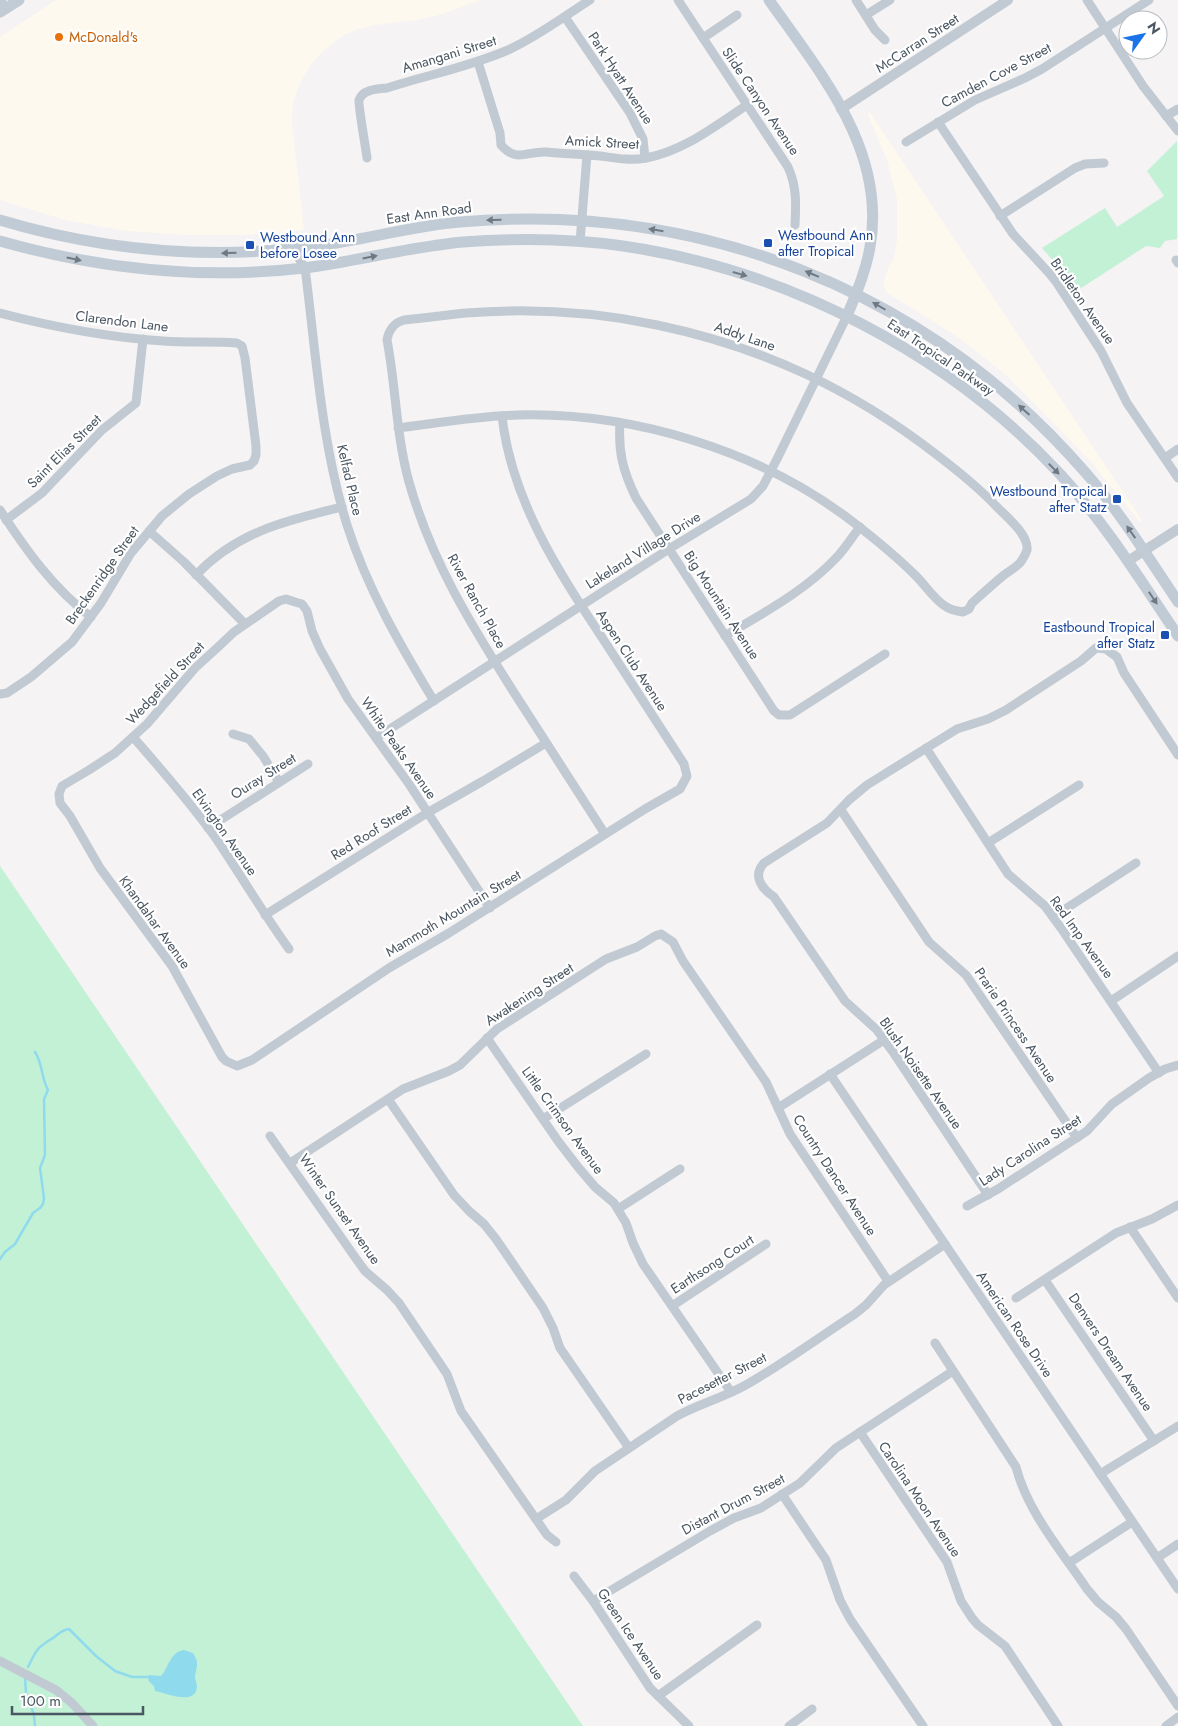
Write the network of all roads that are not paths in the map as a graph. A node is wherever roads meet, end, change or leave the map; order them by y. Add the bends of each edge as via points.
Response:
1 (19, 0) edge
2 (590, 0) edge
3 (678, 0) edge
4 (769, 0) edge
5 (856, 0) edge
6 (890, 0) edge
7 (1008, 0) edge
8 (1087, 0) edge
9 (1149, 0) edge
10 (0, 12) edge
11 (737, 15) dead end
12 (866, 15) junction
13 (565, 16) junction
14 (1105, 28) junction
15 (703, 38) junction
16 (885, 40) dead end
17 (478, 62) junction
18 (747, 105) junction
19 (842, 109) junction
20 (1178, 109) edge
21 (1166, 116) junction
22 (938, 122) junction
23 (1178, 131) edge
24 (906, 142) dead end
25 (587, 155) junction
26 (367, 158) dead end
27 (644, 158) junction
28 (1104, 163) dead end
29 (1000, 216) junction
30 (0, 220) edge
31 (581, 222) junction
32 (795, 225) dead end
33 (32, 229) junction
34 (0, 241) edge
35 (580, 242) junction
36 (27, 248) junction
37 (292, 249) junction
38 (305, 268) junction
39 (856, 293) junction
40 (0, 313) edge
41 (847, 316) junction
42 (393, 327) joint
43 (143, 339) junction
44 (817, 379) junction
45 (502, 416) junction
46 (620, 423) junction
47 (398, 428) junction
48 (1178, 449) edge
49 (1165, 458) junction
50 (254, 460) joint
51 (771, 471) junction
52 (1178, 478) edge
53 (342, 507) junction
54 (0, 510) edge
55 (6, 520) junction
56 (860, 527) junction
57 (1178, 529) edge
58 (149, 531) junction
59 (669, 549) junction
60 (1144, 551) junction
61 (1128, 561) junction
62 (196, 575) junction
63 (295, 602) joint
64 (1178, 602) edge
65 (581, 606) junction
66 (91, 617) junction
67 (244, 624) junction
68 (725, 636) junction
69 (1178, 636) edge
70 (885, 654) dead end
71 (495, 662) junction
72 (0, 694) edge
73 (434, 701) junction
74 (233, 734) dead end
75 (133, 736) junction
76 (376, 738) junction
77 (546, 744) junction
78 (926, 748) junction
79 (1178, 755) edge
80 (308, 764) dead end
81 (686, 779) joint
82 (279, 782) junction
83 (1079, 785) dead end
84 (59, 794) joint
85 (840, 810) junction
86 (427, 812) junction
87 (208, 828) junction
88 (605, 834) junction
89 (988, 843) junction
90 (1136, 863) dead end
91 (490, 908) junction
92 (265, 915) junction
93 (1053, 917) junction
94 (661, 934) joint
95 (289, 949) dead end
96 (1178, 956) edge
97 (1111, 1001) junction
98 (487, 1038) junction
99 (884, 1040) junction
100 (646, 1054) dead end
101 (232, 1064) joint
102 (1178, 1065) edge
103 (1159, 1073) junction
104 (830, 1074) junction
105 (388, 1099) junction
106 (778, 1108) junction
107 (543, 1120) junction
108 (270, 1136) dead end
109 (1076, 1138) junction
110 (290, 1163) junction
111 (680, 1169) dead end
112 (988, 1195) junction
113 (1178, 1205) edge
114 (967, 1206) dead end
115 (618, 1209) junction
116 (1130, 1227) junction
117 (766, 1244) dead end
118 (945, 1244) junction
119 (1045, 1280) junction
120 (888, 1281) junction
121 (1016, 1298) dead end
122 (1178, 1298) edge
123 (672, 1306) junction
124 (935, 1343) dead end
125 (953, 1372) junction
126 (731, 1392) junction
127 (1178, 1426) edge
128 (860, 1432) junction
129 (1154, 1440) junction
130 (629, 1448) junction
131 (1100, 1474) junction
132 (782, 1494) junction
133 (536, 1519) junction
134 (1132, 1522) junction
135 (556, 1542) dead end
136 (1178, 1544) edge
137 (1157, 1558) junction
138 (1070, 1563) junction
139 (574, 1576) dead end
140 (1178, 1589) edge
141 (593, 1601) junction
142 (757, 1625) dead end
143 (0, 1661) edge
144 (658, 1696) junction
145 (1178, 1706) edge
146 (812, 1709) dead end
147 (1178, 1718) edge
148 (93, 1726) edge
149 (689, 1726) edge
150 (789, 1726) edge
151 (923, 1726) edge
152 (1058, 1726) edge
153 (1166, 1726) edge

1 - 10 main road
2 - 13 street, Amangani Street
3 - 15 street, Slide Canyon Avenue
4 - 19 main road
5 - 12 street
6 - 12 street
7 - 19 street, McCarran Street
8 - 14 street
9 - 14 street, Camden Cove Street
11 - 15 street
12 - 16 street
13 - 17 street, Amangani Street via 521,44
13 - 27 street, Park Hyatt Avenue via 634,120 643,139
14 - 21 street
14 - 22 street, Camden Cove Street via 1025,78 975,100
15 - 18 street, Slide Canyon Avenue
17 - 25 street, Amick Street via 504,149 515,156 542,152
17 - 26 street, Amangani Street via 363,94 359,109
18 - 27 street, Amick Street via 683,145
18 - 32 street, Slide Canyon Avenue via 794,179 797,199
19 - 39 main road via 863,155 873,209 868,261
20 - 21 street
21 - 23 street
22 - 24 street, Camden Cove Street
22 - 29 street, Bridleton Avenue
25 - 27 street, Amick Street
25 - 31 street
28 - 29 street via 1075,168
29 - 49 street, Bridleton Avenue via 1057,283 1101,351 1127,403
30 - 33 main road, East Ann Road
31 - 35 street
31 -> 37 main road, East Ann Road via 527,219 456,222
39 -> 31 main road, East Ann Road via 785,263 724,244 656,230
33 - 36 main road
37 -> 33 main road, East Ann Road via 234,253 166,251 85,241
34 - 36 main road
38 -> 35 main road via 452,243
35 -> 41 main road via 622,246 693,260 780,287
36 -> 38 main road via 98,264 151,270 232,273
37 - 38 street, Kelfad Place
38 - 53 street, Kelfad Place via 328,446
39 - 41 main road
60 -> 39 main road, East Tropical Parkway via 1084,470 1018,404 942,344
40 - 43 street, Clarendon Lane via 63,328
41 - 44 street, Lakeland Village Drive
41 -> 61 main road, East Tropical Parkway via 956,382 1009,424 1070,486
42 - 44 street, Addy Lane via 404,320 506,311 618,318 733,345
42 - 47 street, River Ranch Place via 387,340
43 - 50 street, Clarendon Lane via 236,343 242,346 255,430
43 - 55 street, Saint Elias Street via 136,403 102,430 42,492
44 - 51 street, Lakeland Village Drive
44 - 56 street, Addy Lane via 887,419 968,479 1017,528 1027,548 1022,561 969,609 957,612 940,602 898,559
45 - 46 street via 547,416
45 - 47 street
45 - 65 street, Aspen Club Avenue via 512,466 528,510
46 - 51 street via 696,442
46 - 59 street, Big Mountain Avenue via 620,454 626,476 636,498
47 - 71 street, River Ranch Place via 409,482 428,538 457,599
48 - 49 street
49 - 52 street, Bridleton Avenue
50 - 58 street, Breckenridge Street via 250,465 232,468 189,494
51 - 56 street
51 - 59 street, Lakeland Village Drive via 751,498
53 - 62 street via 256,532 220,553
53 - 73 street, Kelfad Place via 373,591 394,635
54 - 55 street
55 - 66 street via 51,580
56 - 68 street via 836,557 812,579
57 - 60 street
58 - 62 street
58 - 66 street, Breckenridge Street via 131,553
59 - 65 street, Lakeland Village Drive
59 - 68 street, Big Mountain Avenue
60 - 61 street
60 - 64 main road, East Tropical Parkway
61 -> 69 main road, East Tropical Parkway
62 - 67 street
63 - 67 street, Wedgefield Street via 279,601
63 - 76 street, White Peaks Avenue via 302,604 307,611 312,631 331,670 358,716
65 - 71 street, Lakeland Village Drive
65 - 81 street, Aspen Club Avenue via 684,764
66 - 72 street, Breckenridge Street via 72,642 46,666 7,694
67 - 75 street, Wedgefield Street via 195,668
68 - 70 street, Big Mountain Avenue via 774,711 780,715 790,715
71 - 73 street, Lakeland Village Drive
71 - 77 street, River Ranch Place
73 - 76 street, Lakeland Village Drive
74 - 82 street via 249,739
75 - 84 street, Wedgefield Street via 102,762 62,786
75 - 87 street, Elvington Avenue
76 - 86 street, White Peaks Avenue
77 - 86 street, Red Roof Street
77 - 88 street, River Ranch Place
78 - 79 street via 957,729 1006,710 1081,662 1096,648 1106,649 1117,657 1124,673
78 - 85 street via 867,785
78 - 89 street, Red Imp Avenue
80 - 82 street, Ouray Street
81 - 88 street, Mammoth Mountain Street via 680,789
82 - 87 street, Ouray Street
83 - 89 street
84 - 101 street, Khandahar Avenue via 60,803 100,868 172,966 222,1057
85 - 99 street, Blush Noisette Avenue via 827,823 764,863 758,875 763,889 774,898 844,1000
85 - 109 street, Prarie Princess Avenue via 929,942 966,975
86 - 91 street, White Peaks Avenue
86 - 92 street, Red Roof Street
87 - 92 street, Elvington Avenue
88 - 91 street, Mammoth Mountain Street
89 - 93 street, Red Imp Avenue via 1008,874
90 - 93 street
91 - 101 street, Mammoth Mountain Street via 389,968 252,1060 237,1066
92 - 95 street, Elvington Avenue
93 - 97 street, Red Imp Avenue
94 - 98 street, Awakening Street via 606,959
94 - 106 street, Country Dancer Avenue via 674,942 683,961 766,1082
96 - 97 street
97 - 103 street, Red Imp Avenue
98 - 105 street, Awakening Street via 449,1071 403,1089
98 - 107 street, Little Crimson Avenue
99 - 104 street
99 - 112 street, Blush Noisette Avenue
100 - 107 street
102 - 103 street, Lady Carolina Street
103 - 109 street, Lady Carolina Street via 1112,1104 1091,1128
104 - 106 street
104 - 118 street, American Rose Drive
105 - 110 street, Awakening Street
105 - 130 street via 454,1195 496,1239 543,1308 560,1348
106 - 120 street, Country Dancer Avenue via 790,1134
107 - 115 street, Little Crimson Avenue via 587,1179
108 - 110 street, Winter Sunset Avenue
109 - 112 street, Lady Carolina Street
110 - 133 street, Winter Sunset Avenue via 365,1271 399,1304 448,1374 461,1411
111 - 115 street
112 - 114 street, Lady Carolina Street
113 - 116 street
115 - 123 street, Little Crimson Avenue via 630,1230 639,1257
116 - 119 street
116 - 122 street
117 - 123 street, Earthsong Court
118 - 120 street, Pacesetter Street
118 - 131 street, American Rose Drive
119 - 121 street
119 - 129 street, Denvers Dream Avenue
120 - 126 street, Pacesetter Street via 855,1314
123 - 126 street, Little Crimson Avenue
124 - 125 street
125 - 128 street, Distant Drum Street
125 - 138 street via 1016,1467 1030,1506
126 - 130 street, Pacesetter Street via 692,1408
127 - 129 street
128 - 132 street, Distant Drum Street via 827,1456 800,1483
128 - 152 street, Carolina Moon Avenue via 947,1562 961,1601 972,1618 1004,1646
129 - 131 street
130 - 133 street, Pacesetter Street via 595,1471 566,1500
131 - 134 street, American Rose Drive
132 - 141 street, Distant Drum Street via 761,1508 710,1531
132 - 151 street via 826,1560 850,1620
133 - 135 street, Winter Sunset Avenue
134 - 137 street, American Rose Drive
134 - 138 street
136 - 137 street
137 - 140 street, American Rose Drive
138 - 145 street via 1092,1596 1126,1629
139 - 141 street, Green Ice Avenue
141 - 144 street, Green Ice Avenue
142 - 144 street
143 - 148 street via 56,1690
144 - 149 street, Green Ice Avenue
146 - 150 street
147 - 153 street

